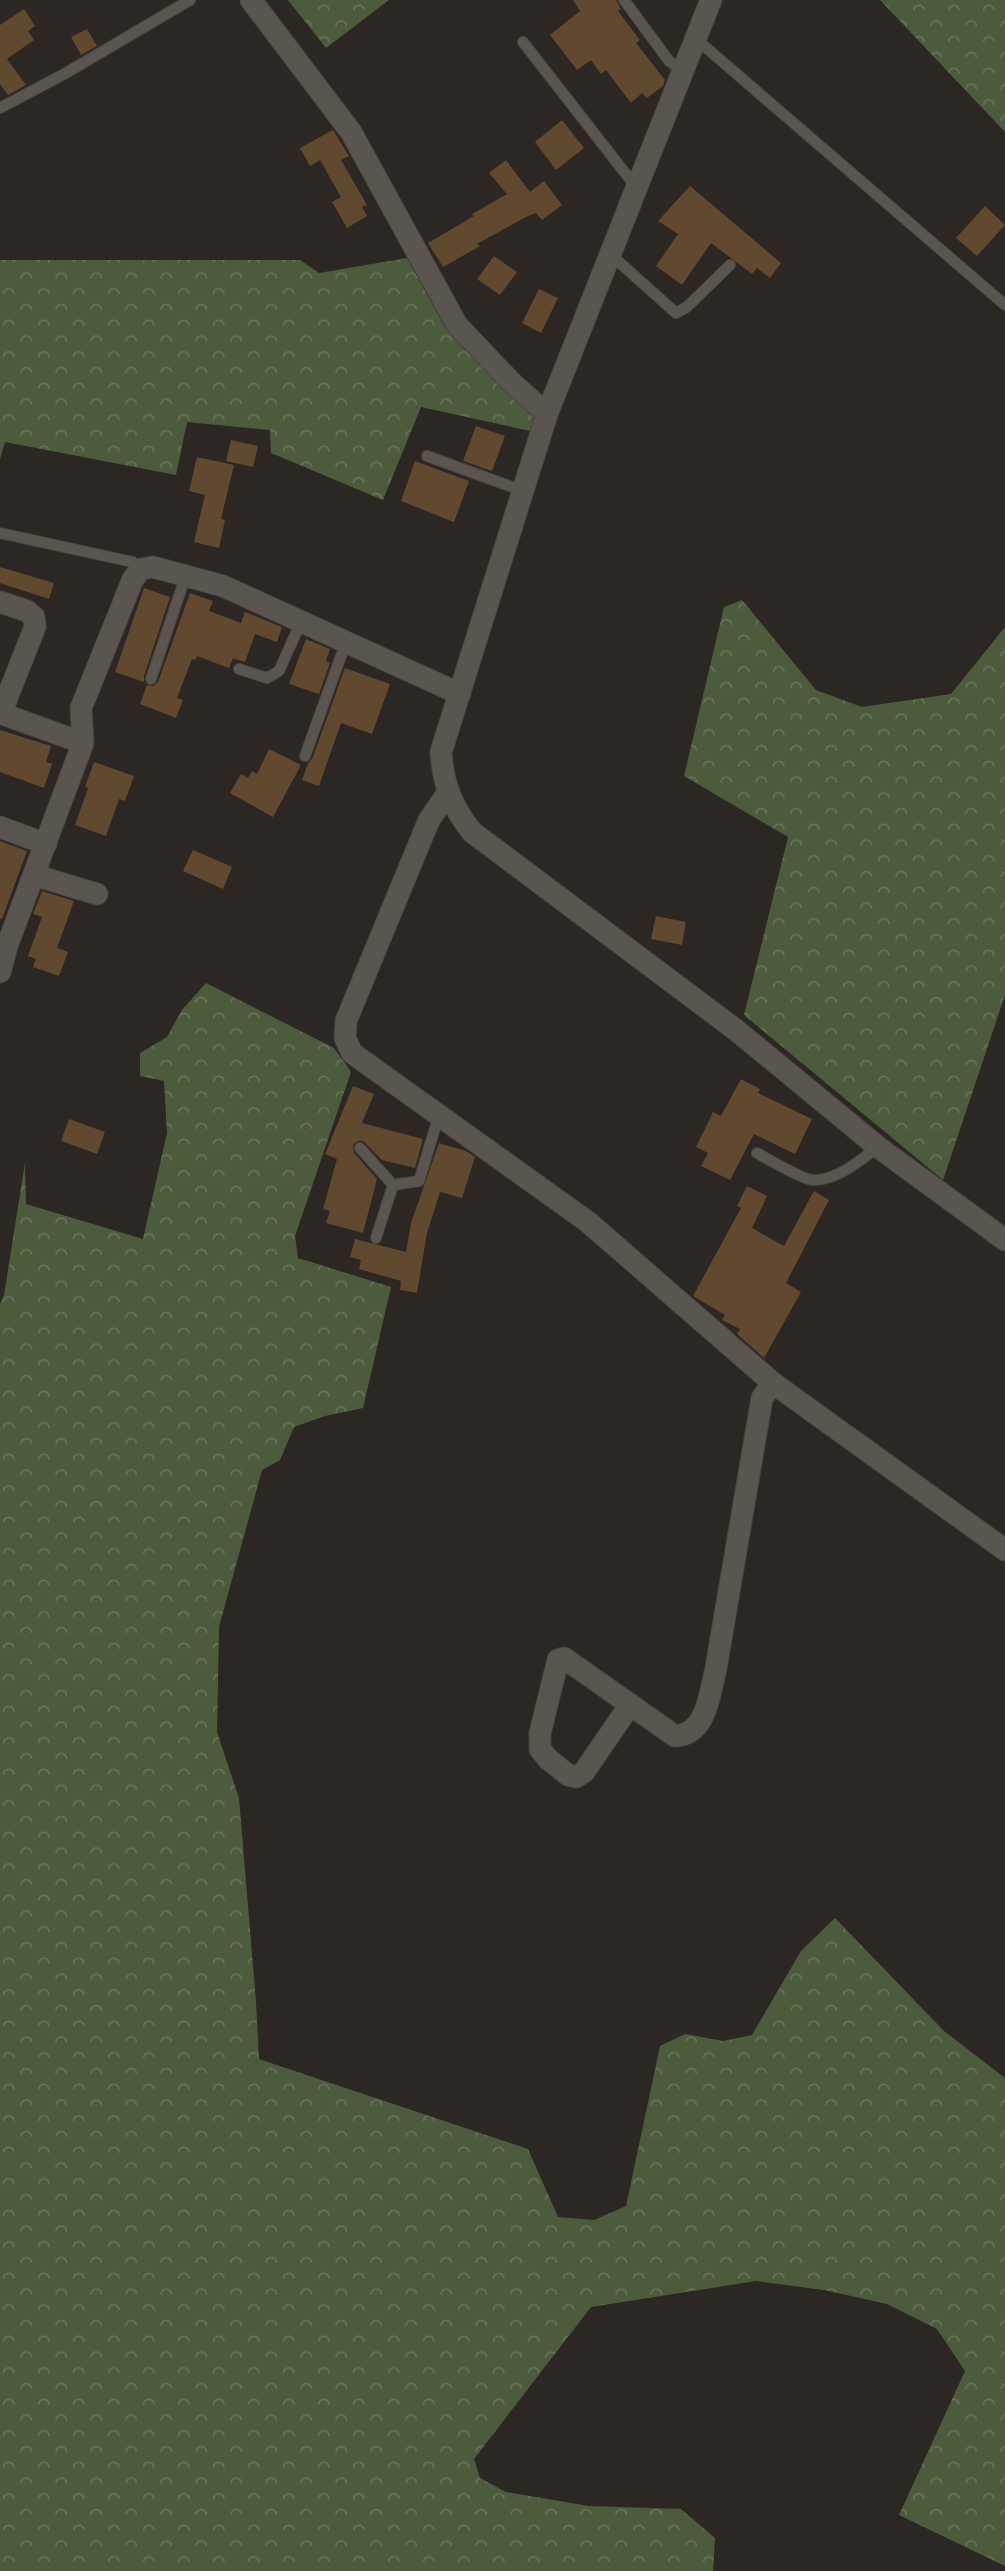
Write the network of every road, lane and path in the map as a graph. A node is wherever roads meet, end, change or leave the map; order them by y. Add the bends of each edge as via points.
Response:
1 (190, 0) edge
2 (251, 0) edge
3 (624, 0) edge
4 (711, 0) edge
5 (696, 39) junction
6 (523, 42) dead end
7 (682, 70) junction
8 (0, 108) edge
9 (636, 187) junction
10 (610, 254) junction
11 (730, 265) dead end
12 (1005, 305) edge
13 (547, 414) junction
14 (426, 456) dead end
15 (523, 491) junction
16 (0, 533) edge
17 (141, 569) junction
18 (186, 575) junction
19 (0, 602) edge
20 (301, 622) junction
21 (346, 642) junction
22 (239, 669) dead end
23 (150, 679) dead end
24 (460, 694) junction
25 (1, 713) edge
26 (83, 743) junction
27 (305, 756) dead end
28 (447, 794) junction
29 (0, 827) edge
30 (46, 844) junction
31 (34, 875) junction
32 (97, 894) dead end
33 (3, 945) edge
34 (0, 972) edge
35 (439, 1115) junction
36 (360, 1147) dead end
37 (878, 1147) junction
38 (757, 1153) dead end
39 (393, 1185) junction
40 (376, 1238) dead end
41 (1005, 1240) edge
42 (773, 1383) junction
43 (1005, 1549) edge
44 (630, 1705) junction

1 - 8 lane
2 - 13 street via 351,132 457,326
3 - 7 lane via 669,61
4 - 5 street
5 - 7 street
5 - 12 lane
6 - 9 lane
7 - 9 street
9 - 10 street
10 - 11 lane via 676,313
10 - 13 street
13 - 15 street
14 - 15 lane
15 - 24 street
16 - 17 lane via 133,562
17 - 18 street via 153,567
17 - 26 street via 81,708
18 - 20 street via 223,586
18 - 23 lane
19 - 25 street via 27,611 34,617 35,627
20 - 21 street
20 - 22 lane via 279,671 267,678
21 - 24 street
21 - 27 lane
24 - 28 street via 441,752
25 - 26 street
26 - 30 street
28 - 35 street via 429,820 346,1021 345,1038 352,1053
28 - 37 street via 472,832 736,1030
29 - 30 street
30 - 31 street
31 - 32 street
31 - 33 street
33 - 34 street
35 - 39 lane via 419,1181
35 - 42 street via 588,1222
36 - 39 lane
37 - 38 lane via 838,1173 812,1181
37 - 41 street
39 - 40 lane
42 - 43 street
42 - 44 street via 762,1398 707,1706 690,1733 675,1736
44 - 44 street via 576,1777 568,1776 540,1749 558,1660 564,1658

